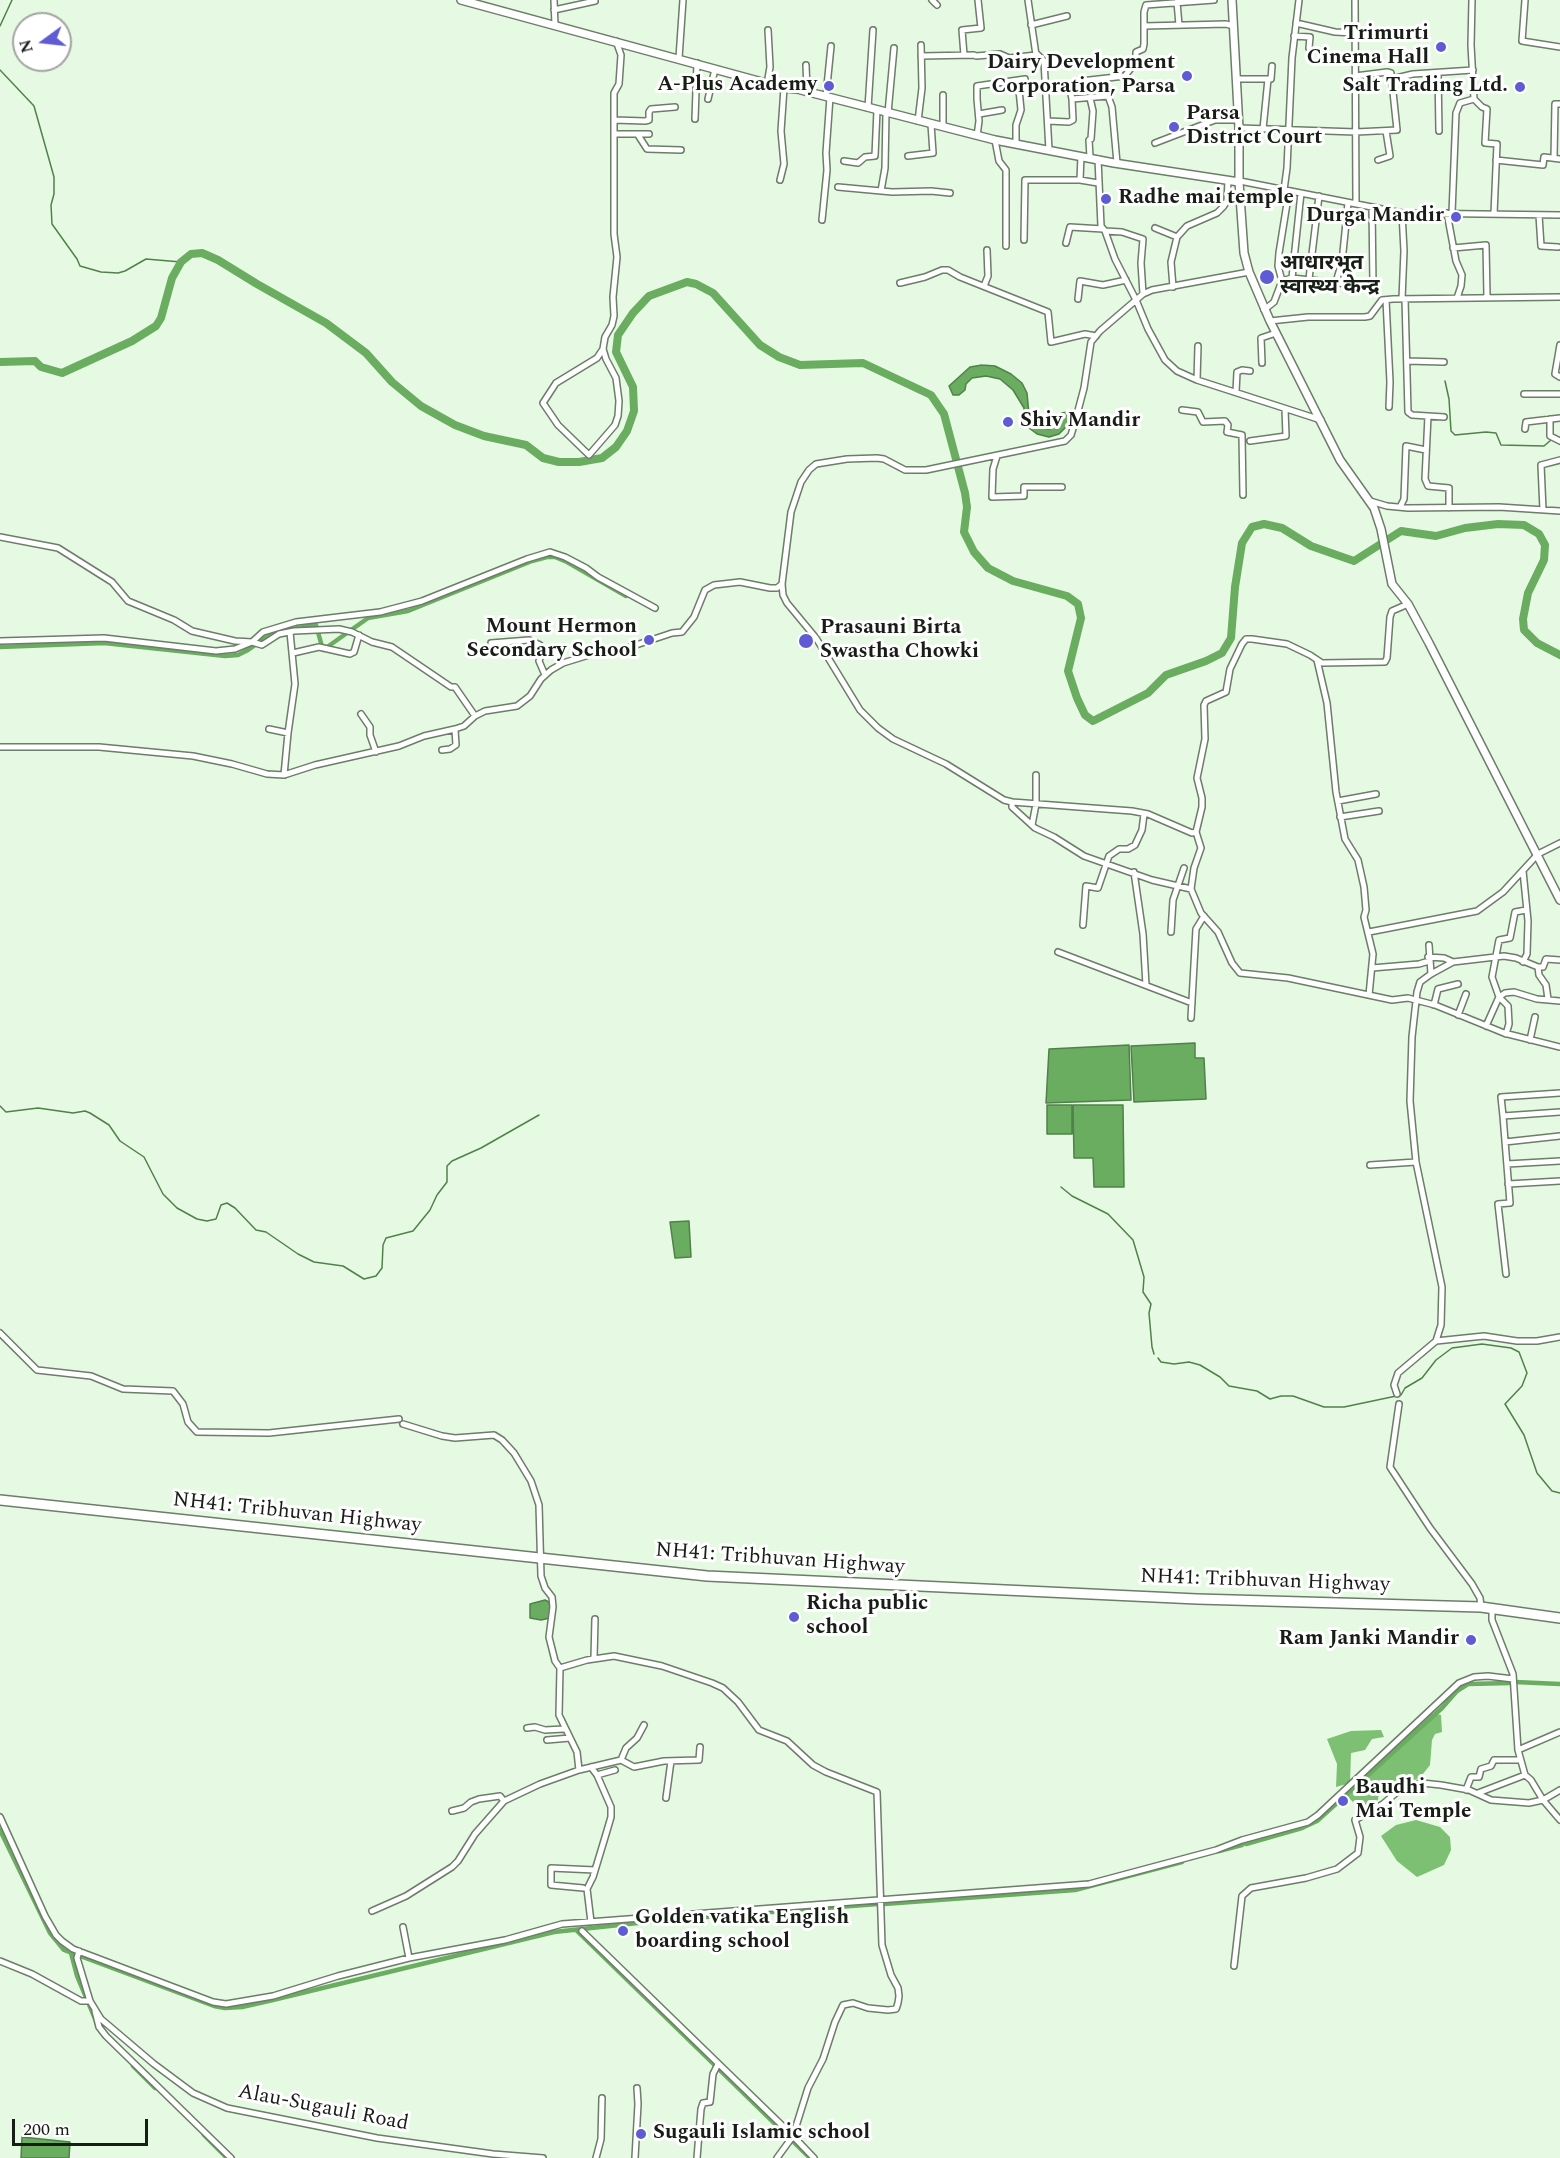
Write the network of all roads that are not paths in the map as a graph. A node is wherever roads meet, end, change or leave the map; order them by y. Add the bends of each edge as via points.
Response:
1 (461, 0) edge
2 (554, 0) edge
3 (683, 0) edge
4 (978, 0) edge
5 (1028, 0) edge
6 (1214, 0) edge
7 (1232, 0) edge
8 (1299, 0) edge
9 (1355, 0) edge
10 (1472, 0) edge
11 (1525, 0) edge
12 (595, 2) dead end
13 (1177, 2) junction
14 (554, 10) junction
15 (1067, 16) dead end
16 (1296, 23) junction
17 (555, 25) junction
18 (1031, 25) junction
19 (1179, 25) junction
20 (1144, 26) junction
21 (1233, 26) junction
22 (768, 30) dead end
23 (873, 30) dead end
24 (1354, 33) junction
25 (1294, 36) junction
26 (616, 41) junction
27 (921, 45) dead end
28 (831, 46) dead end
29 (1560, 47) edge
30 (894, 48) dead end
31 (1309, 48) dead end
32 (964, 55) junction
33 (1036, 55) junction
34 (921, 56) junction
35 (679, 58) junction
36 (697, 63) junction
37 (806, 65) dead end
38 (1272, 66) dead end
39 (715, 69) junction
40 (1473, 70) junction
41 (1438, 73) junction
42 (1355, 76) junction
43 (1025, 79) dead end
44 (1236, 79) junction
45 (1268, 79) junction
46 (1392, 79) junction
47 (1018, 80) junction
48 (767, 84) junction
49 (784, 88) junction
50 (807, 91) junction
51 (942, 95) dead end
52 (828, 97) junction
53 (1090, 98) junction
54 (708, 99) dead end
55 (1072, 99) junction
56 (1474, 99) junction
57 (1560, 104) edge
58 (675, 107) dead end
59 (868, 108) junction
60 (877, 110) junction
61 (1002, 110) dead end
62 (887, 113) junction
63 (979, 114) junction
64 (695, 119) dead end
65 (614, 120) junction
66 (918, 121) junction
67 (1048, 121) junction
68 (931, 124) junction
69 (1239, 124) junction
70 (943, 127) junction
71 (1263, 129) junction
72 (1290, 130) junction
73 (1386, 130) junction
74 (1439, 131) dead end
75 (1356, 132) junction
76 (614, 134) junction
77 (649, 134) dead end
78 (638, 135) junction
79 (977, 136) junction
80 (995, 141) junction
81 (1155, 143) dead end
82 (1016, 144) junction
83 (681, 150) dead end
84 (1049, 150) junction
85 (908, 156) dead end
86 (1081, 156) junction
87 (1094, 158) junction
88 (1557, 159) edge
89 (1378, 160) dead end
90 (1496, 160) junction
91 (844, 161) dead end
92 (1117, 163) junction
93 (780, 180) dead end
94 (1080, 180) junction
95 (1228, 180) junction
96 (1240, 182) junction
97 (1098, 183) junction
98 (838, 187) dead end
99 (1286, 190) junction
100 (881, 191) junction
101 (1301, 193) junction
102 (950, 194) dead end
103 (1319, 196) junction
104 (1348, 203) junction
105 (1356, 204) junction
106 (1372, 207) junction
107 (1402, 213) junction
108 (1450, 213) junction
109 (1494, 214) junction
110 (1539, 215) junction
111 (1560, 215) edge
112 (822, 220) dead end
113 (1155, 228) dead end
114 (1104, 230) junction
115 (1177, 237) junction
116 (1024, 240) dead end
117 (1066, 243) dead end
118 (1006, 246) dead end
119 (1558, 247) dead end
120 (1453, 248) junction
121 (987, 250) dead end
122 (1249, 272) junction
123 (1293, 275) junction
124 (1282, 278) junction
125 (1306, 279) junction
126 (1126, 280) junction
127 (1336, 282) junction
128 (900, 283) dead end
129 (1373, 285) dead end
130 (984, 286) junction
131 (1365, 286) dead end
132 (1173, 287) junction
133 (1143, 294) junction
134 (1487, 296) junction
135 (1560, 297) edge
136 (1457, 298) junction
137 (1078, 299) dead end
138 (1403, 299) junction
139 (1136, 300) junction
140 (1386, 300) junction
141 (1264, 309) junction
142 (1270, 321) junction
143 (1276, 333) junction
144 (1096, 336) junction
145 (1560, 345) edge
146 (1198, 346) dead end
147 (603, 349) junction
148 (1407, 361) junction
149 (1444, 362) dead end
150 (1262, 363) dead end
151 (1250, 371) dead end
152 (1560, 376) edge
153 (1197, 380) junction
154 (1236, 392) junction
155 (1524, 394) dead end
156 (1560, 394) edge
157 (1389, 406) dead end
158 (1285, 409) junction
159 (1182, 410) dead end
160 (1428, 416) junction
161 (1444, 417) dead end
162 (1560, 418) edge
163 (1550, 419) junction
164 (1320, 420) junction
165 (1525, 429) dead end
166 (1250, 441) dead end
167 (1560, 441) edge
168 (1426, 450) junction
169 (997, 456) junction
170 (1560, 460) edge
171 (1062, 487) dead end
172 (1243, 495) dead end
173 (1370, 501) junction
174 (1400, 507) junction
175 (1449, 508) junction
176 (1543, 510) junction
177 (1560, 511) edge
178 (0, 537) edge
179 (782, 584) junction
180 (1408, 604) junction
181 (655, 608) dead end
182 (290, 632) junction
183 (358, 635) junction
184 (0, 641) edge
185 (252, 642) junction
186 (491, 643) dead end
187 (293, 652) junction
188 (1317, 660) junction
189 (545, 675) junction
190 (361, 714) dead end
191 (475, 716) junction
192 (269, 729) dead end
193 (455, 730) junction
194 (288, 733) junction
195 (0, 747) edge
196 (441, 750) dead end
197 (376, 752) junction
198 (284, 775) junction
199 (1036, 775) dead end
200 (1376, 794) dead end
201 (1338, 801) junction
202 (1011, 802) junction
203 (1036, 804) junction
204 (1379, 811) dead end
205 (1144, 814) junction
206 (1340, 817) junction
207 (1032, 825) junction
208 (1196, 832) junction
209 (1560, 843) edge
210 (1538, 854) junction
211 (1105, 862) junction
212 (1184, 868) dead end
213 (1523, 871) junction
214 (1134, 872) junction
215 (1178, 886) junction
216 (1191, 889) junction
217 (1560, 900) edge
218 (1526, 910) junction
219 (1204, 916) junction
220 (1083, 925) dead end
221 (1172, 932) dead end
222 (1369, 932) junction
223 (1429, 945) dead end
224 (1058, 952) dead end
225 (1497, 956) junction
226 (1429, 959) junction
227 (1560, 960) edge
228 (1453, 962) junction
229 (1523, 962) junction
230 (1538, 967) junction
231 (1372, 968) junction
232 (1431, 974) junction
233 (1458, 984) dead end
234 (1146, 985) junction
235 (1466, 994) dead end
236 (1369, 995) junction
237 (1499, 997) junction
238 (1548, 999) junction
239 (1415, 1000) junction
240 (1560, 1001) edge
241 (1192, 1003) junction
242 (1434, 1005) junction
243 (1458, 1015) junction
244 (1535, 1017) dead end
245 (1191, 1018) dead end
246 (1486, 1026) junction
247 (1506, 1034) junction
248 (1530, 1040) junction
249 (1560, 1047) edge
250 (1560, 1093) edge
251 (1560, 1112) edge
252 (1503, 1116) junction
253 (1560, 1137) edge
254 (1504, 1142) junction
255 (1560, 1161) edge
256 (1416, 1162) junction
257 (1507, 1164) junction
258 (1371, 1166) dead end
259 (1560, 1180) edge
260 (1508, 1184) junction
261 (1506, 1274) dead end
262 (0, 1333) edge
263 (1560, 1337) edge
264 (1436, 1341) junction
265 (1397, 1394) dead end
266 (1399, 1404) dead end
267 (0, 1500) edge
268 (541, 1558) junction
269 (1481, 1606) junction
270 (1492, 1607) junction
271 (1560, 1618) edge
272 (595, 1619) dead end
273 (594, 1658) junction
274 (560, 1668) junction
275 (1513, 1679) junction
276 (644, 1725) dead end
277 (527, 1728) dead end
278 (564, 1729) junction
279 (1560, 1732) edge
280 (570, 1738) junction
281 (547, 1740) dead end
282 (700, 1747) dead end
283 (1518, 1750) junction
284 (621, 1760) junction
285 (1520, 1760) junction
286 (671, 1761) junction
287 (591, 1767) junction
288 (579, 1770) junction
289 (615, 1770) dead end
290 (597, 1775) junction
291 (1525, 1775) junction
292 (1466, 1790) junction
293 (1560, 1790) edge
294 (1478, 1793) junction
295 (666, 1798) dead end
296 (1543, 1800) junction
297 (504, 1801) junction
298 (452, 1811) dead end
299 (0, 1817) edge
300 (1560, 1820) edge
301 (7, 1833) junction
302 (0, 1837) edge
303 (595, 1870) junction
304 (583, 1888) dead end
305 (880, 1900) junction
306 (372, 1911) dead end
307 (591, 1922) junction
308 (403, 1927) dead end
309 (582, 1931) dead end
310 (78, 1955) junction
311 (409, 1958) junction
312 (0, 1961) edge
313 (1234, 1966) dead end
314 (87, 2001) junction
315 (94, 2011) junction
316 (718, 2064) junction
317 (637, 2088) dead end
318 (602, 2098) dead end
319 (792, 2138) junction
320 (523, 2157) edge
321 (231, 2158) edge
322 (543, 2158) edge
323 (596, 2158) edge
324 (635, 2158) edge
325 (697, 2158) edge
326 (777, 2158) edge
327 (814, 2158) edge

1 - 17 main road
2 - 14 street
3 - 35 street
4 - 32 street via 981,28 962,30
5 - 18 street
6 - 13 street
7 - 21 main road
8 - 16 street
9 - 24 street
10 - 40 street
11 - 29 street via 1522,41
12 - 14 street
13 - 19 street
13 - 20 street via 1146,5
14 - 17 street
15 - 18 street
16 - 24 street
16 - 25 street
17 - 26 main road
18 - 33 street
19 - 20 street
19 - 21 street
20 - 55 street via 1143,48 1136,52 1136,66 1125,76 1069,85
21 - 44 main road
22 - 48 street
23 - 59 street
24 - 42 street
25 - 31 street via 1310,37
25 - 72 street
26 - 35 main road
26 - 65 street via 621,55
27 - 34 street
28 - 52 street
30 - 62 street
32 - 33 street
32 - 34 street
33 - 67 street via 1044,61
34 - 66 street
35 - 36 main road
36 - 39 main road
36 - 64 street
37 - 50 street
38 - 45 street
39 - 48 main road
39 - 54 street
40 - 41 street
40 - 56 street
41 - 46 street
41 - 74 street
42 - 46 street via 1387,72
42 - 75 street
43 - 47 street
44 - 45 street
44 - 69 main road
45 - 71 street
46 - 73 street via 1397,130
47 - 63 street via 977,86
47 - 82 street via 1021,110
48 - 49 main road
49 - 50 main road
49 - 93 street via 784,164
50 - 52 main road
51 - 70 street
52 - 59 main road
52 - 112 street
53 - 55 street
53 - 87 street via 1093,111 1089,140
53 - 92 street via 1109,97
55 - 67 street via 1073,120
56 - 90 street via 1487,109 1485,143 1497,144
56 - 108 street via 1460,103 1456,113
57 - 88 street via 1555,104
58 - 65 street via 651,109 645,122
59 - 60 main road
60 - 62 main road
60 - 91 street via 875,156 858,163
61 - 63 street
62 - 66 main road
62 - 100 street
63 - 79 street
65 - 76 street
66 - 68 main road
67 - 84 street
68 - 70 main road
68 - 85 street via 933,153
69 - 71 street
69 - 81 street via 1215,120
69 - 96 main road
70 - 79 main road
71 - 72 street
72 - 75 street
72 - 99 street
73 - 75 street
73 - 89 street via 1390,156
75 - 105 street
76 - 78 street
76 - 147 street via 617,264 614,316
77 - 78 street
78 - 83 street via 647,149
79 - 80 main road
80 - 82 main road
80 - 118 street via 999,161 1006,170
82 - 84 main road
84 - 86 main road
86 - 87 main road
86 - 94 street
87 - 92 main road
87 - 97 street
88 - 90 street via 1544,157 1543,165
90 - 109 street
92 - 95 main road
94 - 97 street
94 - 116 street via 1025,180
95 - 96 main road
95 - 115 street via 1223,207 1186,226
96 - 99 street
96 - 122 main road via 1244,253
97 - 114 street
98 - 100 street
99 - 101 street
99 - 124 street via 1278,266
100 - 102 street
101 - 103 street
101 - 123 street
103 - 104 street
103 - 125 street
104 - 105 street
104 - 127 street
105 - 106 street
106 - 107 street
106 - 129 street
107 - 108 street
107 - 138 street
108 - 109 street
108 - 120 street
109 - 110 street
110 - 111 street
110 - 119 street via 1541,246
113 - 115 street
114 - 117 street via 1070,228
114 - 126 street
114 - 133 street via 1143,239
115 - 132 street via 1171,261
120 - 134 street via 1486,245
120 - 136 street via 1462,275
121 - 130 street via 988,276
122 - 132 street
122 - 141 main road
123 - 124 street
123 - 125 street
124 - 141 street via 1274,302
125 - 127 street
126 - 137 street via 1103,285 1080,281
126 - 139 street
127 - 131 street
128 - 130 street via 948,270
130 - 144 street via 1048,312 1051,342 1085,334
132 - 133 street
133 - 139 street
134 - 135 street
134 - 136 street
136 - 138 street
138 - 140 street
138 - 148 street
139 - 144 street
139 - 153 street via 1164,360
140 - 142 street via 1378,303 1370,316
140 - 157 street
141 - 142 main road
142 - 143 main road
143 - 150 street via 1261,339
143 - 164 main road
144 - 169 street via 1091,342 1071,435 1058,443
145 - 152 street via 1555,374
146 - 153 street
147 - 147 street via 616,378 618,416 589,455 558,425 543,403 556,383 597,358
148 - 149 street
148 - 160 street via 1408,412
151 - 154 street via 1237,372
153 - 154 street
154 - 158 street
155 - 156 street
158 - 164 street
158 - 166 street via 1286,436
159 - 172 street via 1198,412 1203,422 1225,421 1227,432 1242,435
160 - 161 street
160 - 168 street
162 - 163 street
163 - 165 street via 1526,422
163 - 167 street via 1550,436
164 - 173 main road via 1340,460
168 - 174 street via 1406,446 1404,499
168 - 175 street via 1428,486 1449,488
169 - 171 street via 992,497 1024,496 1024,487
169 - 179 street via 926,470 905,470 877,458 816,464 801,482 791,512
170 - 176 street via 1541,465
173 - 174 street
173 - 180 main road via 1381,529 1392,584
174 - 175 street
175 - 176 street
176 - 177 street
178 - 185 street via 58,548 112,582 128,601 192,631
179 - 189 street via 777,588 740,582 714,585 705,590 694,617 682,632 575,659
179 - 202 street via 787,603 816,638 868,720 893,739
180 - 188 street via 1392,611 1385,662
180 - 210 main road
181 - 185 street via 550,552 422,601 380,612 296,621 263,632
182 - 183 street via 339,629
182 - 185 street via 262,645
182 - 187 street
183 - 187 street via 351,654 319,647
183 - 191 street via 392,647 455,687
184 - 185 street via 104,638 216,651
186 - 189 street via 529,640 540,645 539,661
187 - 194 street via 295,684
188 - 201 street via 1327,703
188 - 208 street via 1287,644 1246,639 1242,644 1230,669 1226,692 1204,705 1205,739 1197,778 1202,807
189 - 191 street via 524,702
190 - 197 street via 370,727
191 - 193 street
192 - 194 street
193 - 196 street via 456,745
193 - 197 street
194 - 198 street
195 - 198 street via 99,747 193,756
197 - 198 street
199 - 203 street
200 - 201 street
201 - 206 street
202 - 203 street
202 - 207 street
203 - 205 street
203 - 207 street
204 - 206 street
205 - 208 street
205 - 211 street via 1136,845 1119,849
206 - 222 street via 1345,839 1358,860
207 - 211 street via 1084,856
208 - 216 street via 1201,848
209 - 210 street
210 - 213 street
210 - 217 main road
211 - 214 street
211 - 220 street via 1098,888 1086,886
212 - 215 street
213 - 218 street
213 - 222 street via 1477,911
214 - 215 street
214 - 234 street
215 - 216 street
215 - 221 street via 1173,900
216 - 219 street
218 - 225 street via 1515,912 1510,938 1499,940
218 - 229 street via 1527,954
219 - 236 street via 1218,932 1240,973 1288,978
219 - 241 street via 1196,929
222 - 231 street
223 - 226 street
224 - 234 street
225 - 228 street
225 - 229 street
225 - 237 street via 1492,977
226 - 228 street
226 - 231 street via 1419,964
226 - 232 street
227 - 230 street via 1546,959 1543,967
228 - 232 street
229 - 230 street
230 - 238 street
231 - 236 street
232 - 239 street via 1420,982
233 - 242 street via 1438,989
234 - 241 street
235 - 243 street
236 - 239 street
237 - 238 street via 1514,992
237 - 246 street
237 - 247 street via 1508,1006
238 - 240 street
239 - 242 street
239 - 256 street via 1410,1101
241 - 245 street
242 - 243 street
243 - 246 street
244 - 248 street
246 - 247 street
247 - 248 street
248 - 249 street
250 - 252 street via 1501,1097
251 - 252 street
252 - 254 street
253 - 254 street
254 - 257 street
255 - 257 street
256 - 258 street
256 - 264 street via 1442,1287 1441,1325
257 - 260 street
259 - 260 street
260 - 261 street via 1510,1203 1498,1204
262 - 268 street via 37,1370 91,1376 123,1389 173,1391 197,1432 269,1433 401,1422 455,1438 494,1435 514,1453 531,1481 539,1505
263 - 264 street via 1517,1341 1484,1336
264 - 265 street via 1398,1373 1394,1385
266 - 269 street via 1390,1467 1472,1584
267 - 268 highway, NH41: Tribhuvan Highway
268 - 269 highway, NH41: Tribhuvan Highway via 707,1576 1197,1599
268 - 274 street via 541,1576 552,1597 549,1637
269 - 270 highway, NH41: Tribhuvan Highway
270 - 271 highway, NH41: Tribhuvan Highway
270 - 275 street via 1492,1620
272 - 273 street
273 - 274 street
273 - 305 street via 630,1659 687,1673 723,1688 759,1730 787,1741 826,1772 877,1792
274 - 278 street via 559,1715
275 - 283 street
275 - 305 street via 1481,1677 1459,1683 1308,1822 1089,1884
276 - 284 street
277 - 278 street
278 - 280 street
279 - 283 street
280 - 281 street
280 - 288 street
282 - 286 street via 699,1760
283 - 285 street
284 - 286 street via 634,1767
284 - 287 street
285 - 291 street
285 - 292 street via 1494,1760 1491,1766 1481,1769 1479,1777 1471,1777
286 - 295 street
287 - 288 street
287 - 290 street
288 - 297 street
289 - 290 street
290 - 303 street via 611,1807 611,1817
291 - 294 street
291 - 296 street
292 - 294 street
292 - 313 street via 1422,1783 1403,1787 1355,1820 1360,1837 1358,1853 1337,1869 1251,1888 1242,1896
293 - 296 street
294 - 296 street via 1491,1800 1513,1803
296 - 300 street
297 - 298 street via 500,1796 478,1799
297 - 306 street via 452,1867 406,1896
299 - 301 street
301 - 302 street
301 - 310 street via 56,1935
303 - 304 street via 551,1868 551,1885
303 - 307 street via 587,1889
305 - 307 street
305 - 319 street via 882,1945 899,1996 896,2009 843,2005
307 - 311 street via 562,1924 505,1940
308 - 311 street
309 - 316 street
310 - 311 street via 226,2004 273,1996
310 - 314 street, Alau-Sugauli Road
312 - 314 street
314 - 315 street, Alau-Sugauli Road
315 - 320 street, Alau-Sugauli Road via 153,2064 193,2093 227,2108 377,2138
315 - 321 street via 106,2036
316 - 319 street
316 - 325 street via 710,2103 703,2103 701,2109
317 - 324 street
318 - 323 street via 601,2139
319 - 326 street
319 - 327 street
320 - 322 street, Alau-Sugauli Road

